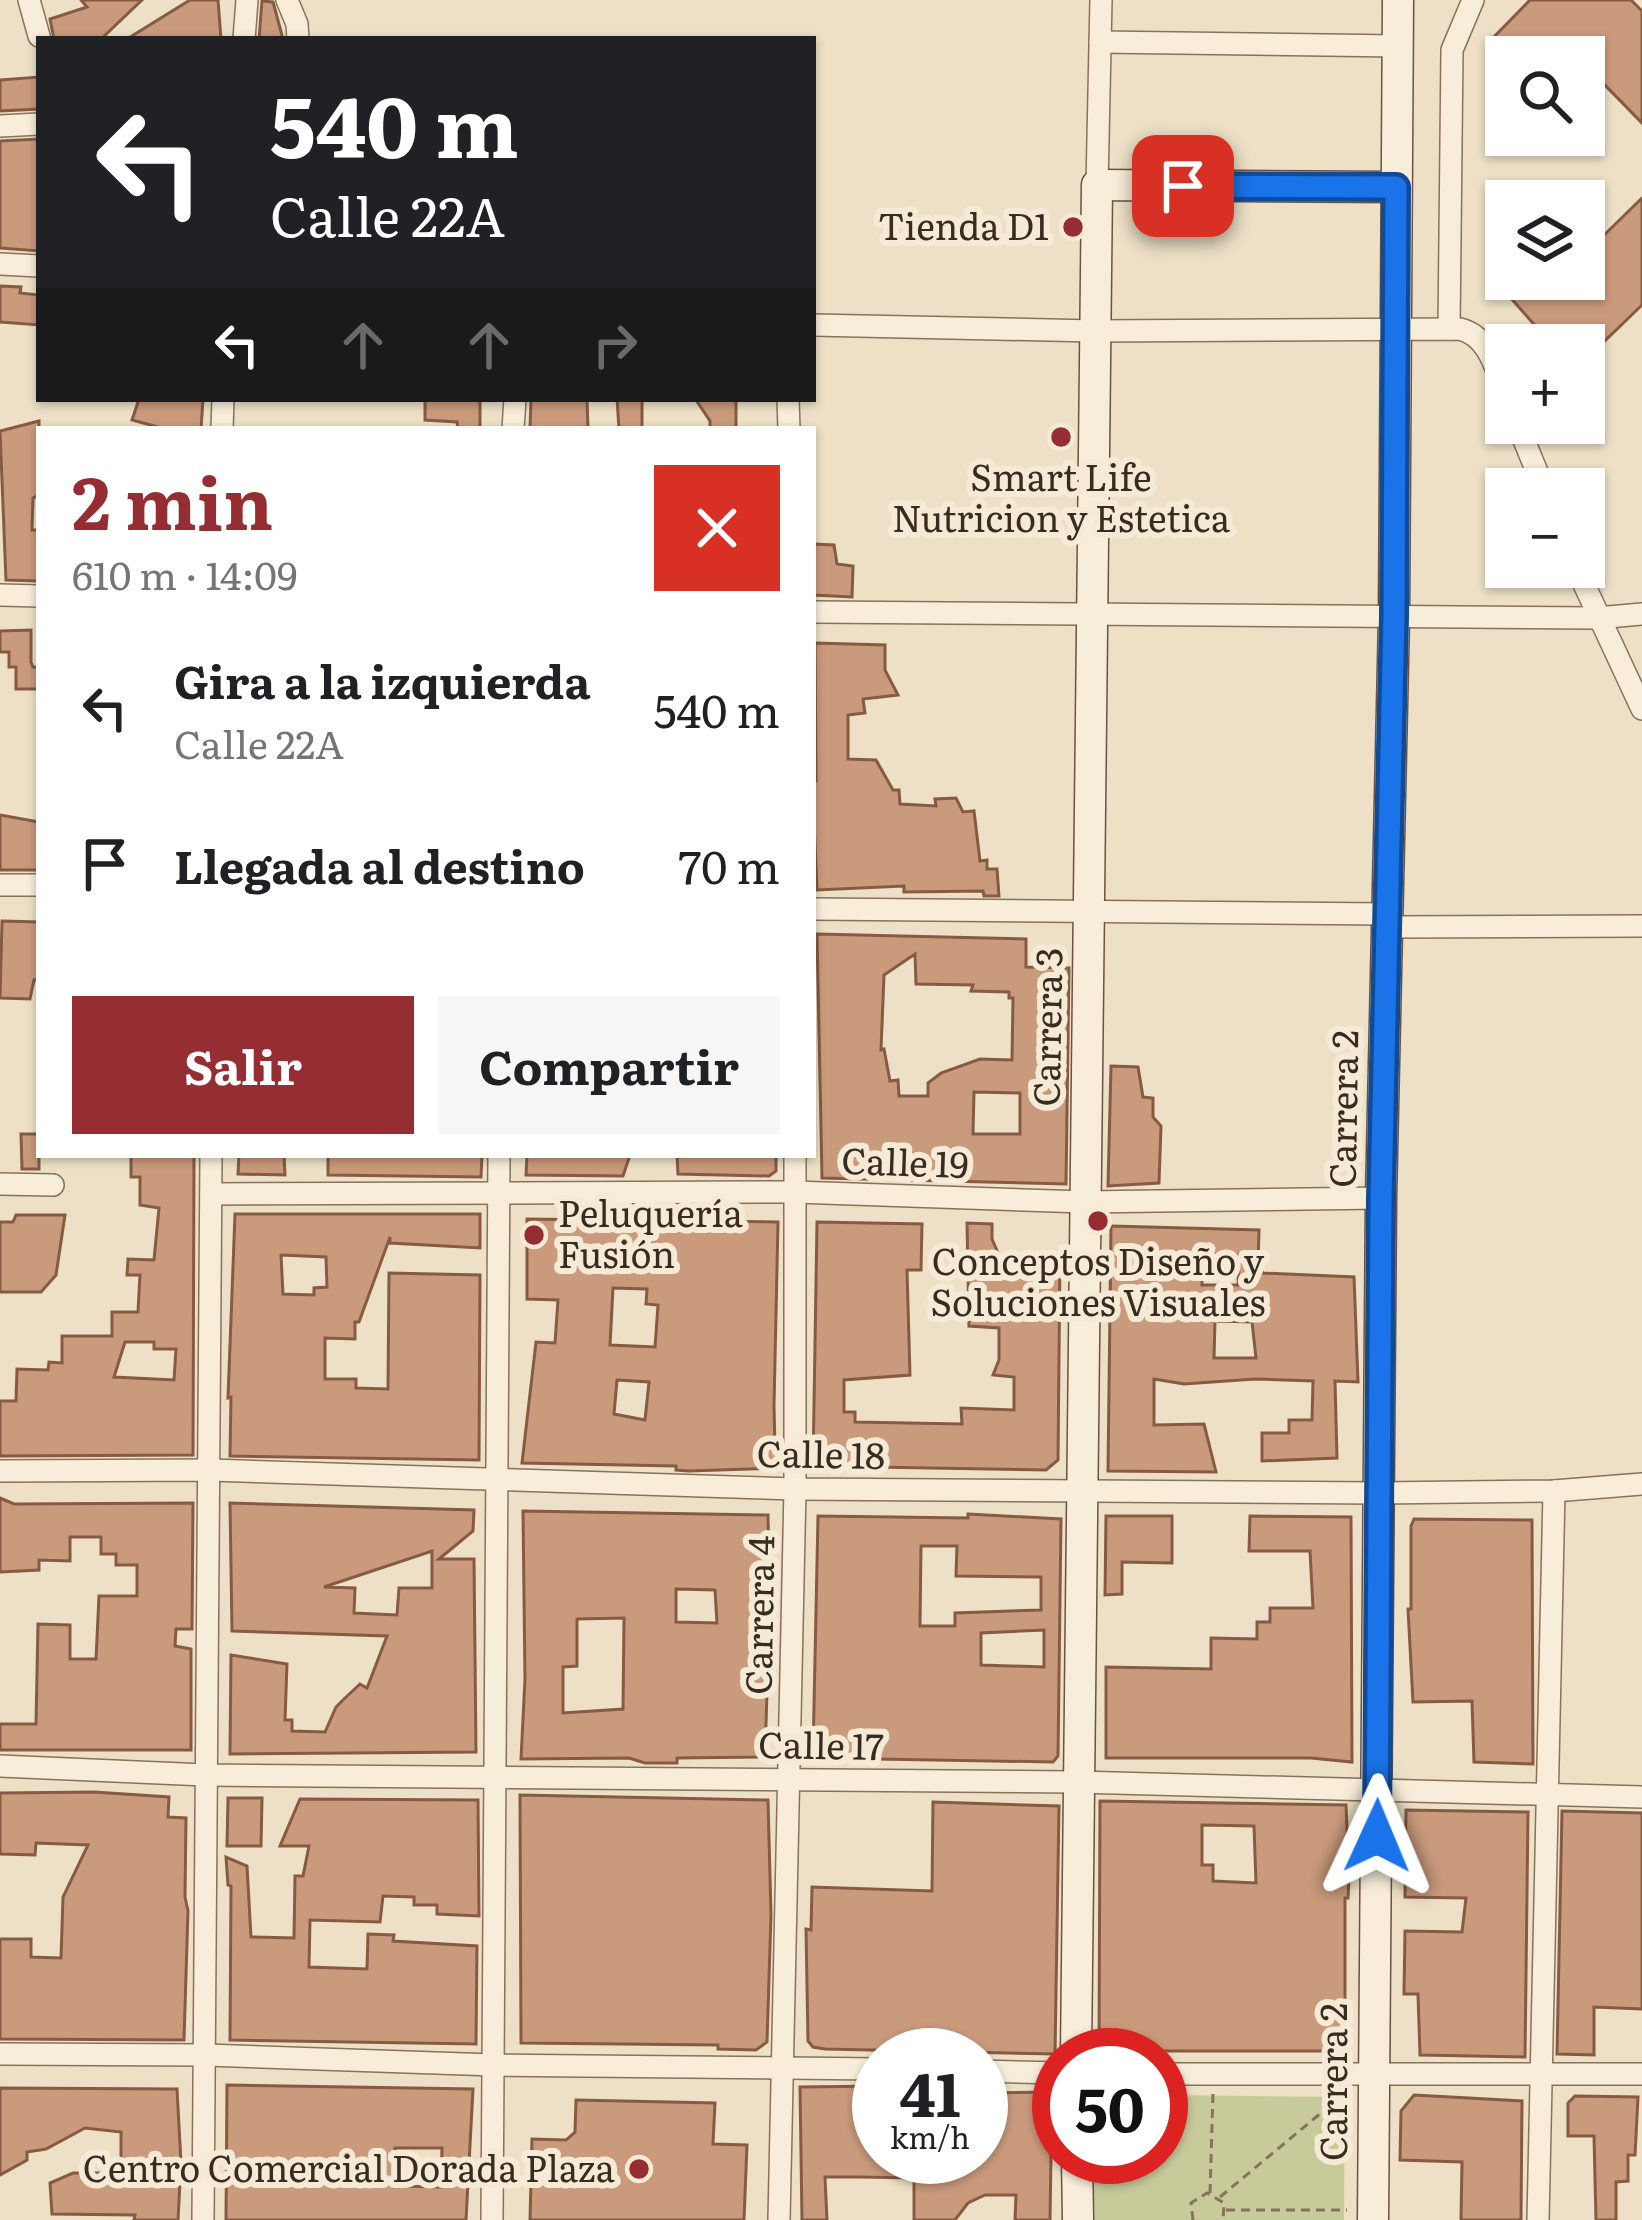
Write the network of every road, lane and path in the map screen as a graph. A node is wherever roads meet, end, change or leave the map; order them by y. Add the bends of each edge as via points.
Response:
1 (28, 0) edge
2 (247, 0) edge
3 (287, 0) edge
4 (1101, 0) edge
5 (1398, 0) edge
6 (1472, 0) edge
7 (39, 36) edge
8 (244, 36) edge
9 (298, 36) edge
10 (1100, 42) junction
11 (1398, 46) junction
12 (36, 124) edge
13 (0, 126) edge
14 (1097, 185) junction
15 (1396, 187) junction
16 (0, 264) edge
17 (36, 266) edge
18 (816, 325) edge
19 (1396, 327) junction
20 (1454, 329) junction
21 (1094, 331) junction
22 (1485, 349) edge
23 (1585, 588) edge
24 (0, 595) edge
25 (36, 596) edge
26 (816, 612) edge
27 (1095, 614) junction
28 (1642, 614) edge
29 (1394, 616) junction
30 (1597, 618) junction
31 (1642, 710) edge
32 (0, 885) edge
33 (36, 886) edge
34 (816, 910) edge
35 (1088, 910) junction
36 (1387, 920) junction
37 (1642, 926) edge
38 (211, 1158) edge
39 (500, 1158) edge
40 (795, 1158) edge
41 (0, 1184) edge
42 (53, 1184) dead end
43 (499, 1190) junction
44 (795, 1192) junction
45 (211, 1194) junction
46 (1381, 1198) junction
47 (1084, 1202) junction
48 (211, 1470) junction
49 (0, 1471) edge
50 (500, 1478) junction
51 (1642, 1484) edge
52 (795, 1489) junction
53 (1082, 1489) junction
54 (1554, 1491) junction
55 (1379, 1493) junction
56 (0, 1766) edge
57 (205, 1775) junction
58 (495, 1775) junction
59 (790, 1778) junction
60 (1077, 1783) junction
61 (1378, 1789) junction
62 (1548, 1792) junction
63 (1642, 1797) edge
64 (1076, 2028) edge
65 (0, 2054) edge
66 (206, 2055) junction
67 (494, 2065) junction
68 (780, 2066) junction
69 (852, 2067) edge
70 (1360, 2073) junction
71 (1188, 2074) edge
72 (1214, 2074) junction
73 (1642, 2074) edge
74 (1540, 2076) junction
75 (1077, 2184) edge
76 (1210, 2193) junction
77 (1220, 2198) junction
78 (1226, 2210) junction
79 (1373, 2216) edge
80 (203, 2220) edge
81 (492, 2220) edge
82 (779, 2220) edge
83 (1078, 2220) edge
84 (1193, 2220) edge
85 (1223, 2220) edge
86 (1538, 2220) edge

1 - 7 street
2 - 8 street
3 - 9 street
4 - 10 street, Carrera 3
5 - 11 main road, Carrera 2
6 - 20 street via 1452,50
10 - 11 street
10 - 14 street, Carrera 3
11 - 15 main road, Carrera 2
12 - 13 street
14 - 15 main road
14 - 21 main road, Carrera 3
15 - 19 main road, Carrera 2
16 - 17 street
18 - 21 street
19 - 20 street
19 - 21 street
19 - 29 main road, Carrera 2
20 - 22 street via 1472,332
21 - 27 main road, Carrera 3
23 - 30 street
24 - 25 street
26 - 27 street
27 - 29 street
27 - 35 main road, Carrera 3
28 - 30 street
29 - 30 street
29 - 36 main road, Carrera 2
30 - 31 street
32 - 33 street
34 - 35 street
35 - 36 street
35 - 47 main road, Carrera 3
36 - 37 street
36 - 46 main road, Carrera 2
38 - 45 street
39 - 43 street
40 - 44 street, Carrera 4
41 - 42 street
43 - 44 street, Calle 19
43 - 45 street, Calle 19
43 - 50 street
44 - 47 street, Calle 19
44 - 52 street, Carrera 4
45 - 48 street
46 - 47 street, Calle 19
46 - 55 main road, Carrera 2
47 - 53 main road, Carrera 3
48 - 49 street, Calle 18
48 - 50 street, Calle 18
48 - 57 street
50 - 52 street, Calle 18
50 - 58 street
51 - 54 street, Calle 18
52 - 53 street, Calle 18
52 - 59 street, Carrera 4
53 - 55 street, Calle 18
53 - 60 main road, Carrera 3
54 - 55 street, Calle 18
54 - 62 street
55 - 61 main road, Carrera 2
56 - 57 street, Calle 17
57 - 58 street, Calle 17
57 - 66 street
58 - 59 street, Calle 17
58 - 67 street
59 - 60 street, Calle 17
59 - 68 street, Carrera 4
60 - 61 street, Calle 17
60 - 64 main road, Carrera 3
61 - 62 street, Calle 17
61 - 70 main road, Carrera 2
62 - 63 street, Calle 17
62 - 74 street
65 - 66 street
66 - 67 street
66 - 80 street
67 - 68 street
67 - 81 street
68 - 69 street
68 - 82 street, Carrera 4
70 - 72 street
70 - 74 street
70 - 77 path via 1345,2097
70 - 79 main road, Carrera 2
71 - 72 street
72 - 76 path
73 - 74 street
74 - 86 street
75 - 83 main road
76 - 77 path
76 - 84 path via 1191,2203
77 - 78 path
78 - 79 path
78 - 85 path

